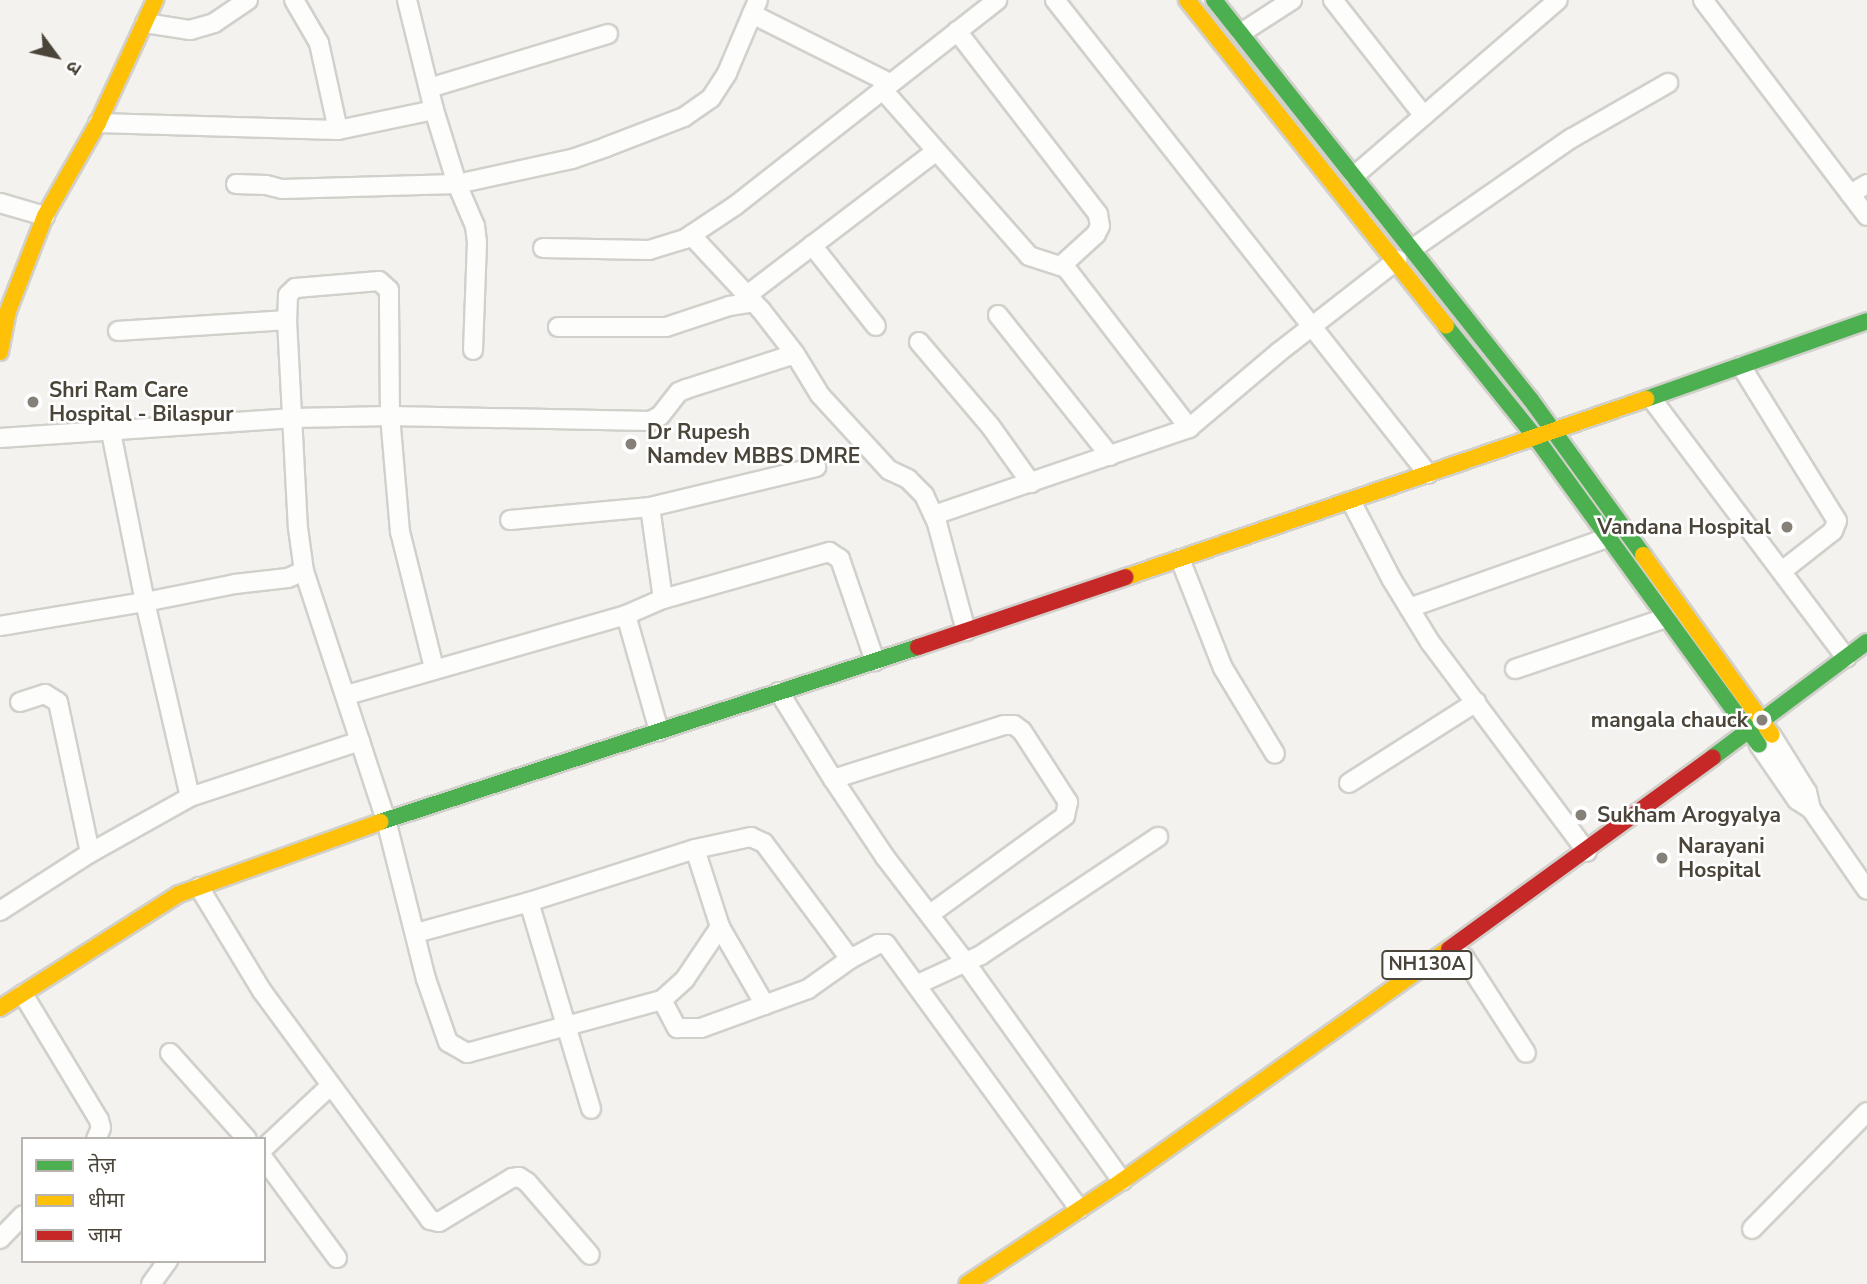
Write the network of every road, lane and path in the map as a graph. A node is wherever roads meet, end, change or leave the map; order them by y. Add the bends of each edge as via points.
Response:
1 (155, 0) edge
2 (248, 0) edge
3 (294, 0) edge
4 (407, 0) edge
5 (997, 0) edge
6 (1055, 0) edge
7 (1187, 0) edge
8 (1214, 0) edge
9 (1292, 0) edge
10 (1333, 0) edge
11 (1558, 0) edge
12 (1703, 0) edge
13 (755, 7) edge
14 (145, 23) junction
15 (957, 31) junction
16 (1241, 33) junction
17 (608, 34) dead end
18 (1668, 83) dead end
19 (886, 86) junction
20 (429, 88) junction
21 (434, 110) junction
22 (1424, 116) junction
23 (98, 123) junction
24 (338, 130) junction
25 (935, 152) junction
26 (1354, 176) junction
27 (236, 184) dead end
28 (457, 184) junction
29 (1867, 184) edge
30 (1850, 194) junction
31 (0, 202) edge
32 (45, 216) junction
33 (1867, 216) edge
34 (691, 235) junction
35 (812, 246) junction
36 (544, 248) dead end
37 (1412, 249) junction
38 (1397, 260) junction
39 (1062, 265) junction
40 (750, 299) junction
41 (4, 310) edge
42 (998, 315) dead end
43 (287, 320) junction
44 (1867, 321) edge
45 (876, 326) dead end
46 (558, 327) dead end
47 (1311, 327) junction
48 (118, 331) dead end
49 (919, 342) dead end
50 (473, 351) dead end
51 (0, 352) edge
52 (794, 354) junction
53 (1741, 366) junction
54 (1651, 398) junction
55 (390, 416) junction
56 (294, 418) junction
57 (1189, 428) junction
58 (1555, 431) junction
59 (111, 432) junction
60 (1536, 438) junction
61 (0, 439) edge
62 (1110, 456) junction
63 (816, 467) dead end
64 (1428, 474) junction
65 (1031, 483) junction
66 (1351, 500) junction
67 (650, 507) junction
68 (934, 515) junction
69 (510, 520) dead end
70 (1607, 538) junction
71 (1180, 558) junction
72 (304, 570) junction
73 (1782, 571) junction
74 (663, 599) junction
75 (145, 602) junction
76 (1409, 608) junction
77 (626, 615) junction
78 (1666, 618) junction
79 (0, 626) edge
80 (966, 631) junction
81 (1867, 642) edge
82 (1846, 658) junction
83 (875, 661) junction
84 (1867, 663) edge
85 (434, 668) junction
86 (1515, 669) dead end
87 (1848, 677) dead end
88 (779, 692) junction
89 (347, 695) junction
90 (20, 702) dead end
91 (1476, 702) junction
92 (1762, 720) junction
93 (659, 731) junction
94 (1762, 738) junction
95 (360, 741) junction
96 (1275, 754) dead end
97 (833, 779) junction
98 (1349, 783) dead end
99 (190, 797) junction
100 (386, 820) junction
101 (1158, 837) dead end
102 (695, 849) junction
103 (90, 853) junction
104 (1593, 859) junction
105 (1569, 882) dead end
106 (199, 887) junction
107 (1867, 890) edge
108 (529, 902) junction
109 (0, 911) edge
110 (930, 914) junction
111 (720, 927) junction
112 (416, 933) junction
113 (1464, 957) junction
114 (850, 959) junction
115 (966, 963) junction
116 (916, 985) junction
117 (23, 994) junction
118 (662, 1000) junction
119 (765, 1005) junction
120 (0, 1008) edge
121 (1360, 1022) junction
122 (566, 1025) junction
123 (170, 1053) dead end
124 (1526, 1053) dead end
125 (1297, 1077) dead end
126 (330, 1086) junction
127 (591, 1109) dead end
128 (1867, 1112) edge
129 (97, 1137) edge
130 (245, 1137) edge
131 (266, 1146) edge
132 (1191, 1152) dead end
133 (266, 1162) edge
134 (1122, 1181) junction
135 (1115, 1205) dead end
136 (1079, 1209) junction
137 (21, 1217) edge
138 (1752, 1229) dead end
139 (0, 1238) edge
140 (590, 1255) dead end
141 (337, 1258) dead end
142 (167, 1263) edge
143 (977, 1281) edge
144 (151, 1284) edge

1 - 14 main road
2 - 14 street via 214,23 190,30
3 - 24 street via 319,43
4 - 20 street
5 - 15 street
6 - 47 street
7 - 38 main road
8 - 16 main road
9 - 16 street
10 - 22 street
11 - 22 street
12 - 30 street
13 - 19 street
13 - 28 street via 720,87 701,107 572,159
14 - 23 main road
15 - 19 street
15 - 39 street via 1098,214 1096,234
16 - 26 main road
17 - 20 street
18 - 37 street via 1572,138
19 - 25 street
19 - 34 street
20 - 21 street
21 - 24 street
21 - 28 street
22 - 26 street
23 - 24 street
23 - 32 main road
25 - 35 street
25 - 39 street via 1029,256
26 - 37 main road
27 - 28 street via 282,189
28 - 50 street via 471,213 477,242
29 - 30 street
30 - 33 street
31 - 32 street
32 - 41 main road
34 - 36 street via 649,250
34 - 40 street
35 - 40 street
35 - 45 street
37 - 58 main road
38 - 47 street
38 - 60 main road
39 - 57 street
40 - 46 street via 666,327
40 - 52 street
41 - 51 main road
42 - 62 street
43 - 48 street
43 - 55 street via 288,295 295,288 335,282 385,284 389,290
43 - 56 street
44 - 53 main road
47 - 57 street
47 - 64 street
49 - 65 street via 991,427
52 - 55 street via 679,392 660,416 650,421
52 - 68 street via 820,395 889,470 917,486
53 - 54 main road
53 - 73 street via 1837,521 1833,531
54 - 58 main road
54 - 73 street
55 - 56 street
55 - 85 street via 400,532
56 - 59 street
56 - 72 street
57 - 62 street
58 - 60 main road
58 - 92 main road
59 - 61 street
59 - 75 street
60 - 64 main road
60 - 70 main road
62 - 65 street
63 - 67 street
64 - 66 main road
65 - 68 street
66 - 71 main road
66 - 76 street
67 - 69 street
67 - 74 street
68 - 80 street
70 - 76 street
70 - 78 main road
71 - 80 main road
71 - 96 street via 1220,662
72 - 75 street via 288,578
72 - 89 street
73 - 82 street
74 - 77 street
74 - 83 street via 833,553 842,563
75 - 79 street
75 - 99 street
76 - 91 street
77 - 85 street
77 - 93 street
78 - 86 street
78 - 94 main road
80 - 83 main road
81 - 82 main road, NH130A
82 - 92 main road, NH130A
83 - 88 main road
84 - 87 main road
85 - 89 street
88 - 93 main road
88 - 97 street
89 - 95 street
90 - 103 street via 45,694 58,702
91 - 98 street
91 - 104 street
92 - 94 main road, NH130A
93 - 100 main road
94 - 104 main road, NH130A
94 - 107 street via 1807,792 1811,809
95 - 99 street
95 - 100 street
97 - 110 street
97 - 110 street via 1004,725 1022,731 1068,802 1065,816
99 - 103 street
100 - 106 main road
100 - 112 street
101 - 115 street
102 - 108 street
102 - 111 street
102 - 114 street via 746,837 760,840
103 - 109 street
104 - 121 main road, NH130A
105 - 113 main road, NH130A
106 - 117 main road via 179,894
106 - 126 street via 262,991
108 - 112 street
108 - 122 street
110 - 115 street
111 - 118 street via 685,979
111 - 119 street
112 - 122 street via 426,979 447,1042 453,1046 467,1053
113 - 121 main road, NH130A
113 - 124 street
114 - 116 street via 886,944
114 - 119 street via 808,989
115 - 116 street
115 - 134 street
116 - 136 street
117 - 120 main road
117 - 129 street via 99,1120
118 - 119 street via 673,1025 681,1029 701,1028
118 - 122 street
121 - 125 main road, NH130A
121 - 134 main road, NH130A
122 - 127 street
123 - 130 street
126 - 131 street
126 - 140 street via 430,1220 439,1222 519,1177
128 - 138 street
132 - 135 main road
133 - 141 street
134 - 136 main road, NH130A
136 - 143 main road, NH130A
137 - 139 street
142 - 144 street

